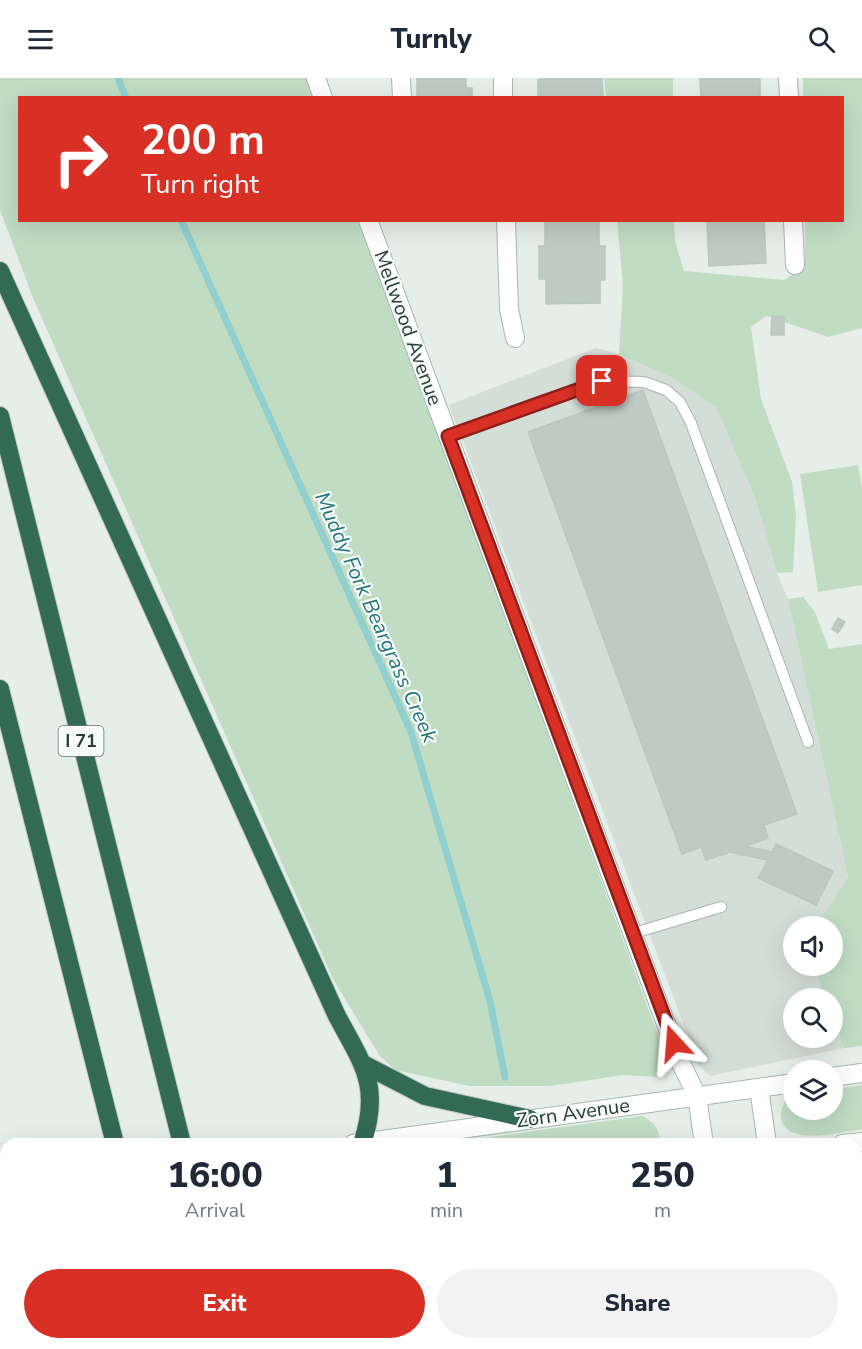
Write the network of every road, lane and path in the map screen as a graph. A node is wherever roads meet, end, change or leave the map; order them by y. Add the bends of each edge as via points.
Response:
1 (316, 78) edge
2 (401, 78) edge
3 (503, 78) edge
4 (788, 78) edge
5 (322, 96) edge
6 (402, 96) edge
7 (503, 96) edge
8 (789, 96) edge
9 (369, 222) edge
10 (506, 222) edge
11 (793, 222) edge
12 (795, 265) dead end
13 (0, 271) edge
14 (516, 338) dead end
15 (0, 416) edge
16 (448, 436) junction
17 (0, 689) edge
18 (808, 742) dead end
19 (721, 907) dead end
20 (634, 933) junction
21 (363, 1064) junction
22 (862, 1073) edge
23 (843, 1076) edge
24 (783, 1085) edge
25 (759, 1088) junction
26 (697, 1096) junction
27 (530, 1119) junction
28 (113, 1138) edge
29 (180, 1138) edge
30 (363, 1138) edge
31 (402, 1138) edge
32 (703, 1138) edge
33 (766, 1138) edge

1 - 5 street
2 - 6 street
3 - 7 street
4 - 8 street
9 - 16 street, Mellwood Avenue
10 - 14 street via 509,309
11 - 12 street
13 - 21 highway via 337,1016
15 - 29 highway, I 71
16 - 18 lane via 602,381 644,382 666,390 680,402 692,423
16 - 20 street, Mellwood Avenue
17 - 28 highway
19 - 20 lane
20 - 26 street, Mellwood Avenue via 679,1059
21 - 27 highway via 425,1096
21 - 30 highway via 372,1113
22 - 23 street
24 - 25 street, Zorn Avenue
25 - 26 street, Zorn Avenue
25 - 33 street
26 - 27 street, Zorn Avenue
26 - 32 street, Mellwood Avenue
27 - 31 street, Zorn Avenue

